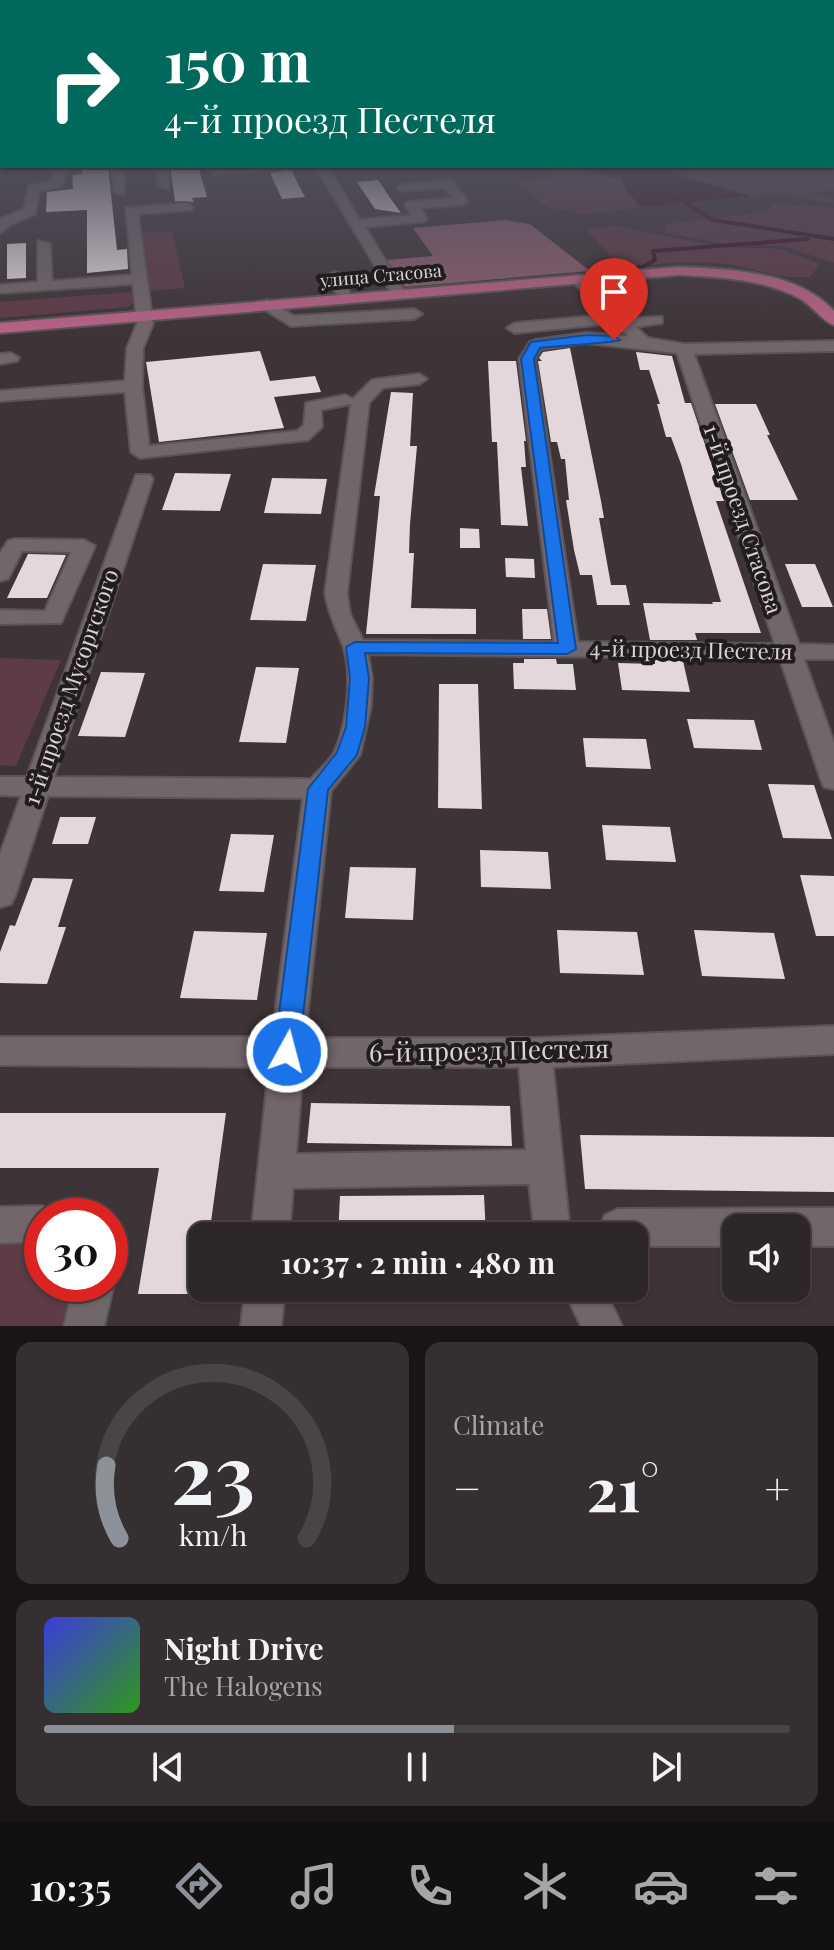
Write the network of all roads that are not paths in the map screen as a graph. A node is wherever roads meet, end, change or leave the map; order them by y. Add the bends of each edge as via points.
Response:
1 (30, 211) edge
2 (133, 211) edge
3 (350, 211) edge
4 (416, 211) edge
5 (355, 224) junction
6 (133, 225) junction
7 (115, 226) dead end
8 (0, 229) edge
9 (43, 244) dead end
10 (334, 276) dead end
11 (139, 279) junction
12 (578, 279) junction
13 (45, 285) junction
14 (0, 289) edge
15 (399, 294) junction
16 (346, 299) junction
17 (267, 305) junction
18 (604, 305) junction
19 (572, 308) dead end
20 (414, 314) dead end
21 (144, 316) junction
22 (621, 320) junction
23 (657, 320) dead end
24 (834, 320) edge
25 (0, 328) edge
26 (515, 328) dead end
27 (643, 342) junction
28 (834, 346) edge
29 (684, 349) junction
30 (419, 379) dead end
31 (133, 386) junction
32 (0, 396) edge
33 (345, 400) dead end
34 (143, 479) dead end
35 (0, 574) edge
36 (0, 617) edge
37 (355, 647) junction
38 (567, 649) junction
39 (789, 651) junction
40 (834, 652) edge
41 (834, 780) edge
42 (0, 786) edge
43 (37, 786) junction
44 (318, 789) junction
45 (0, 896) edge
46 (834, 1040) edge
47 (0, 1051) edge
48 (287, 1052) junction
49 (535, 1053) junction
50 (545, 1167) junction
51 (276, 1171) junction
52 (271, 1222) edge
53 (550, 1222) edge
54 (24, 1224) edge
55 (0, 1225) edge
56 (834, 1227) edge
57 (648, 1228) edge
58 (90, 1302) edge
59 (264, 1302) edge
60 (590, 1302) edge
61 (84, 1326) edge
62 (261, 1326) edge
63 (602, 1326) edge

1 - 8 street
2 - 6 street
3 - 5 street
4 - 5 street via 421,218
5 - 15 street
6 - 7 street
6 - 11 street
9 - 13 street
10 - 16 street
11 - 13 street via 113,275
11 - 21 street
12 - 15 main road, улица Стасова
12 - 18 street
12 - 24 main road, улица Стасова via 720,273 802,294
13 - 14 street
15 - 16 main road, улица Стасова
16 - 17 main road, улица Стасова
17 - 20 street via 291,321
17 - 21 main road, улица Стасова
18 - 19 street
18 - 22 street
21 - 25 main road, улица Стасова
21 - 31 street via 132,364
22 - 23 street
22 - 26 street
22 - 27 street
27 - 29 street
27 - 38 street via 586,338 536,345 527,359
28 - 29 street
29 - 39 street, 1-й проезд Стасова
30 - 37 street via 378,384 360,402 336,593 339,614
31 - 32 street
31 - 33 street via 140,452 302,436 313,427 312,407
34 - 43 street, 1-й проезд Мусоргского
35 - 36 street via 15,545 84,546 53,618
37 - 38 street, 4-й проезд Пестеля
37 - 44 street via 360,678 356,727 347,755
38 - 39 street, 4-й проезд Пестеля
39 - 40 street, 4-й проезд Пестеля
39 - 41 street, 1-й проезд Стасова
42 - 43 street
43 - 44 street
43 - 45 street, 1-й проезд Мусоргского
44 - 48 street
46 - 49 street, 6-й проезд Пестеля
47 - 48 street, 6-й проезд Пестеля
48 - 49 street, 6-й проезд Пестеля
48 - 51 street
49 - 50 street
50 - 51 street
50 - 53 street
51 - 52 street
54 - 55 street
56 - 57 street
58 - 61 street
59 - 62 street
60 - 63 street

